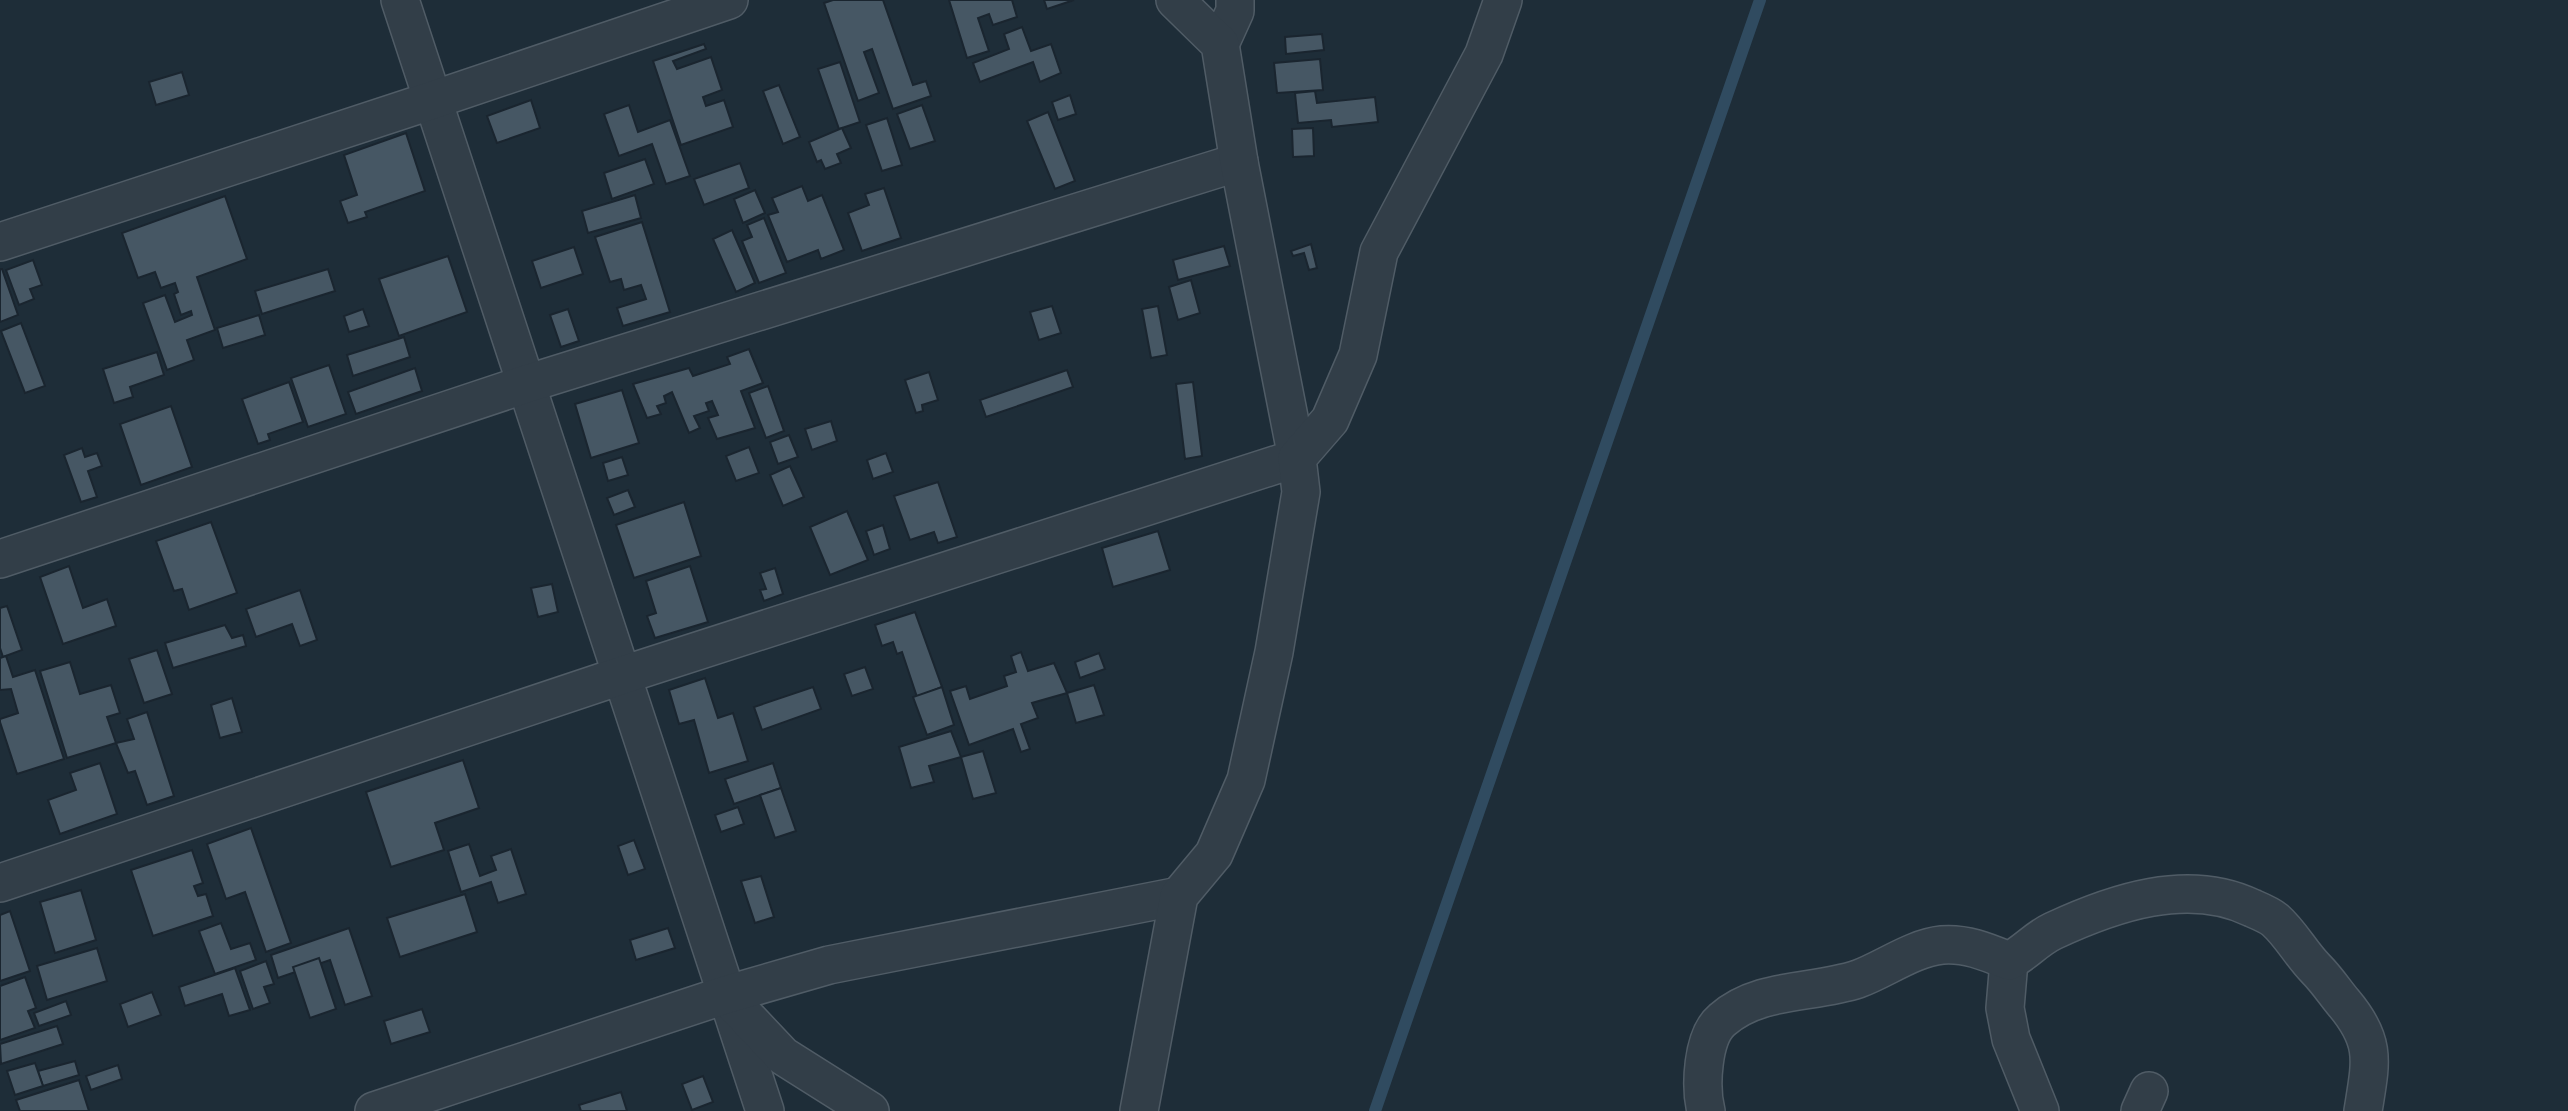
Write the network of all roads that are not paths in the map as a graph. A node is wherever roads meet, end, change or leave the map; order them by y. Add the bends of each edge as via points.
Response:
1 (400, 0) edge
2 (729, 0) edge
3 (1175, 0) edge
4 (1235, 0) edge
5 (1481, 0) edge
6 (1503, 0) edge
7 (1220, 44) junction
8 (1484, 54) junction
9 (433, 100) junction
10 (1239, 162) junction
11 (0, 242) edge
12 (527, 384) junction
13 (1297, 458) junction
14 (0, 559) edge
15 (623, 675) junction
16 (0, 883) edge
17 (1179, 896) junction
18 (2008, 961) junction
19 (725, 995) junction
20 (374, 1111) edge
21 (765, 1111) edge
22 (870, 1111) edge
23 (1139, 1111) edge
24 (1706, 1111) edge
25 (2040, 1111) edge
26 (2363, 1111) edge

1 - 9 street
2 - 9 street
3 - 7 street
4 - 7 street via 1236,11
5 - 8 street
6 - 8 street
7 - 10 street
8 - 13 street via 1379,252 1358,355 1330,420
9 - 11 street
9 - 12 street
10 - 12 street
10 - 13 street
12 - 14 street
12 - 15 street
13 - 15 street
13 - 17 street via 1301,492 1246,780 1214,854
15 - 16 street
15 - 19 street
17 - 19 street via 829,965
17 - 23 street
18 - 24 street via 1966,945 1940,945 1858,979 1787,992 1736,1009 1719,1022 1703,1062
18 - 25 street via 2005,1008 2011,1039
18 - 26 street via 2049,933 2131,902 2163,895 2232,898 2275,919 2358,1019 2369,1053
19 - 20 street
19 - 21 street
19 - 22 street via 783,1056

